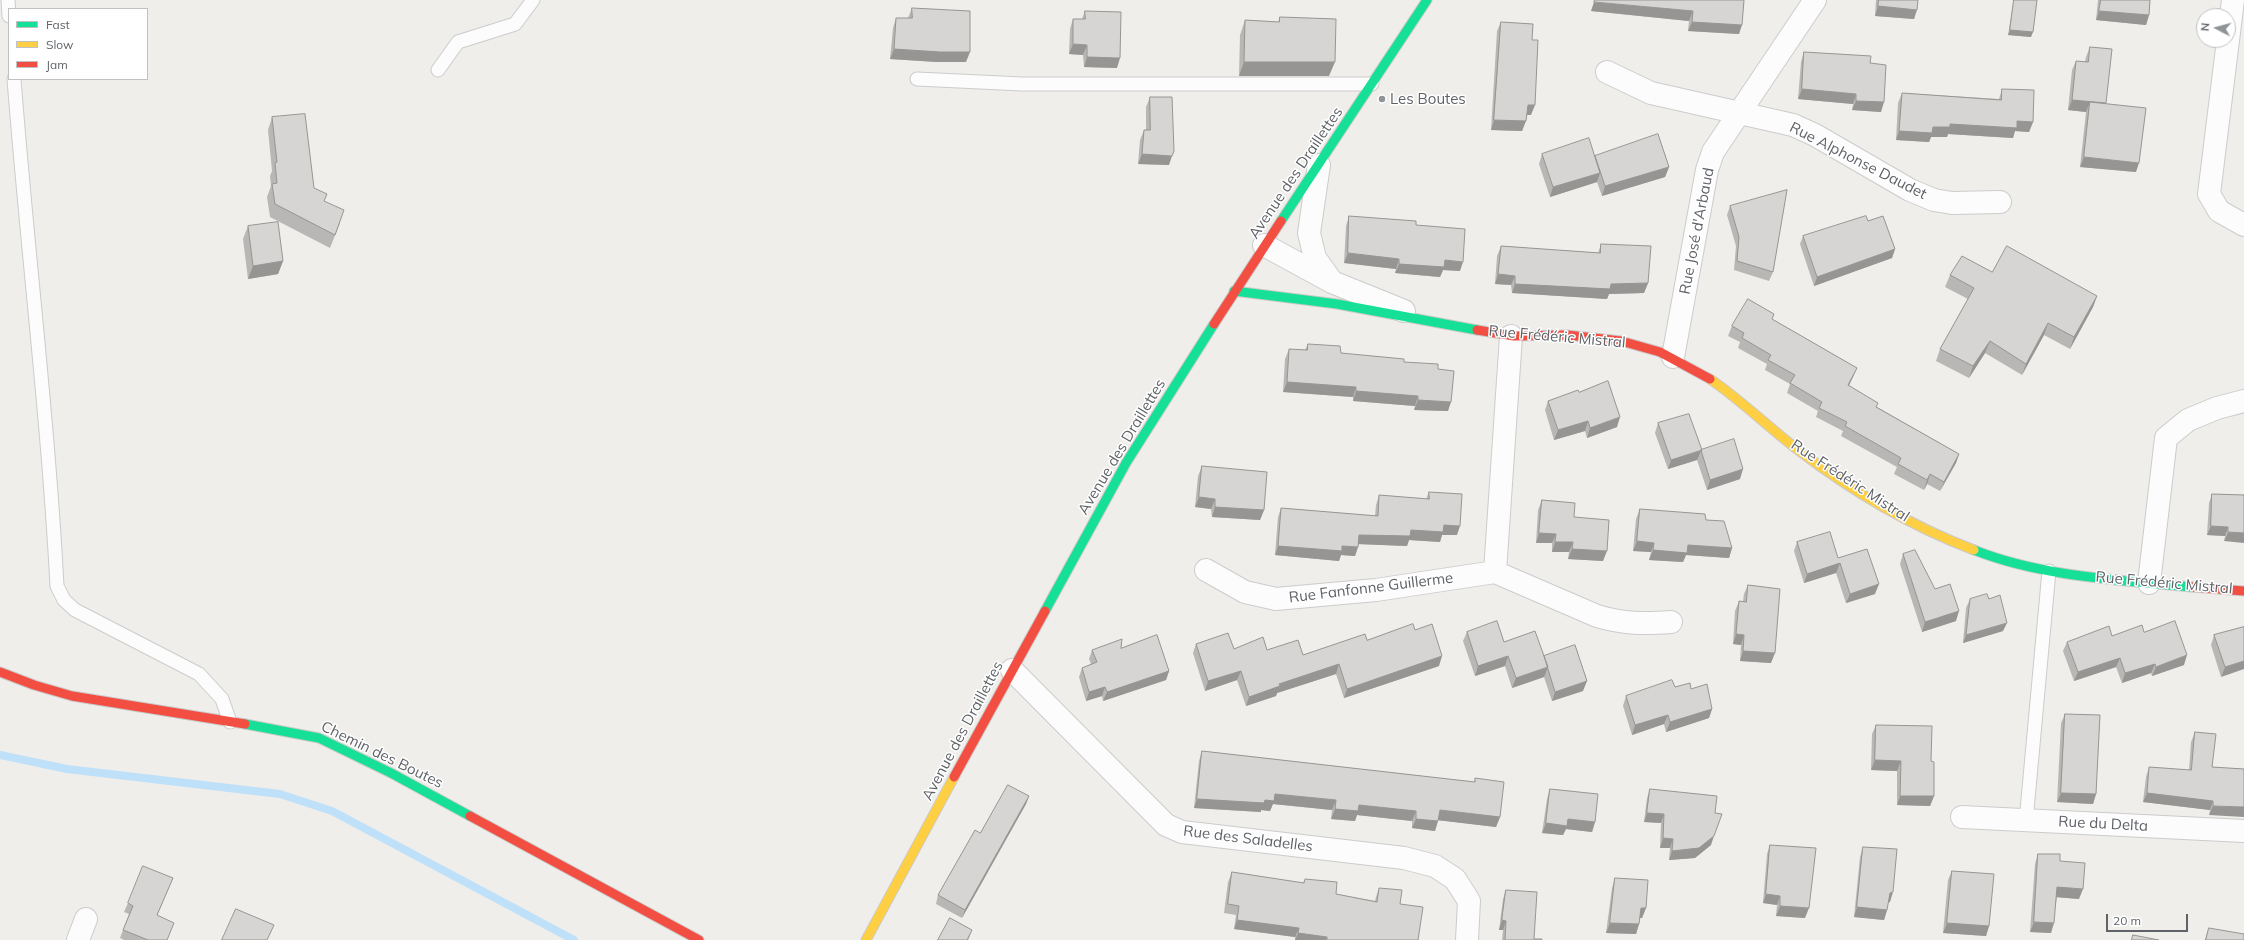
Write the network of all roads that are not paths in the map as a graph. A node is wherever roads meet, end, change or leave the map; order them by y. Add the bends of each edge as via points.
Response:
1 (533, 0) edge
2 (1427, 0) edge
3 (1815, 0) edge
4 (2233, 0) edge
5 (438, 70) dead end
6 (1607, 72) dead end
7 (917, 79) dead end
8 (14, 80) edge
9 (1372, 84) junction
10 (1741, 112) junction
11 (1319, 165) junction
12 (2000, 202) dead end
13 (2244, 225) edge
14 (1264, 245) junction
15 (1332, 282) junction
16 (1234, 291) junction
17 (1429, 321) junction
18 (1511, 336) junction
19 (1672, 357) junction
20 (2244, 401) edge
21 (1206, 570) dead end
22 (2049, 571) junction
23 (1495, 572) junction
24 (2149, 583) junction
25 (2244, 591) edge
26 (1672, 622) dead end
27 (1012, 670) junction
28 (0, 672) edge
29 (230, 722) junction
30 (1962, 817) dead end
31 (2026, 821) junction
32 (2244, 831) edge
33 (86, 919) dead end
34 (874, 928) junction
35 (78, 940) edge
36 (699, 940) edge
37 (866, 940) edge
38 (871, 940) edge
39 (1467, 940) edge

1 - 5 lane via 515,24 458,42
2 - 9 street, Avenue des Draillettes
3 - 10 street, Rue José d'Arbaud
4 - 13 street via 2209,194 2219,211
6 - 10 street via 1651,94
7 - 9 lane via 1022,84
8 - 29 lane via 50,471 57,586 64,600 75,610 199,674 222,699
9 - 11 street, Avenue des Draillettes
10 - 12 street, Rue Alphonse Daudet via 1792,125 1815,135 1910,190 1934,200 1952,203
10 - 19 street, Rue José d'Arbaud via 1713,152 1707,170
11 - 14 street, Avenue des Draillettes
11 - 15 street via 1309,233 1315,258
14 - 15 street, Rue Frédéric Mistral
14 - 16 street, Avenue des Draillettes
15 - 17 street, Rue Frédéric Mistral
16 - 17 street, Rue Frédéric Mistral via 1277,294
16 - 27 street, Avenue des Draillettes via 1126,463
17 - 18 street, Rue Frédéric Mistral
18 - 19 street, Rue Frédéric Mistral via 1568,335 1606,339 1639,345
18 - 23 street
19 - 22 street, Rue Frédéric Mistral via 1714,381 1814,461 1901,517 1971,550 2010,563
20 - 24 street via 2217,408 2188,420 2166,438
21 - 23 street, Rue Fanfonne Guillerme via 1245,592 1276,599 1376,590
22 - 24 street, Rue Frédéric Mistral
22 - 31 lane
23 - 26 street via 1614,621 1633,624
24 - 25 street, Rue Frédéric Mistral
27 - 34 street, Avenue des Draillettes
27 - 39 street, Rue des Saladelles via 1166,825 1182,832 1404,858 1435,866 1456,879 1469,902
28 - 29 street, Chemin des Boutes via 72,696
29 - 36 street, Chemin des Boutes via 297,732 345,749
30 - 31 street, Rue du Delta
31 - 32 street, Rue du Delta
33 - 35 street
34 - 37 street, Avenue des Draillettes
34 - 38 street, Avenue des Draillettes

